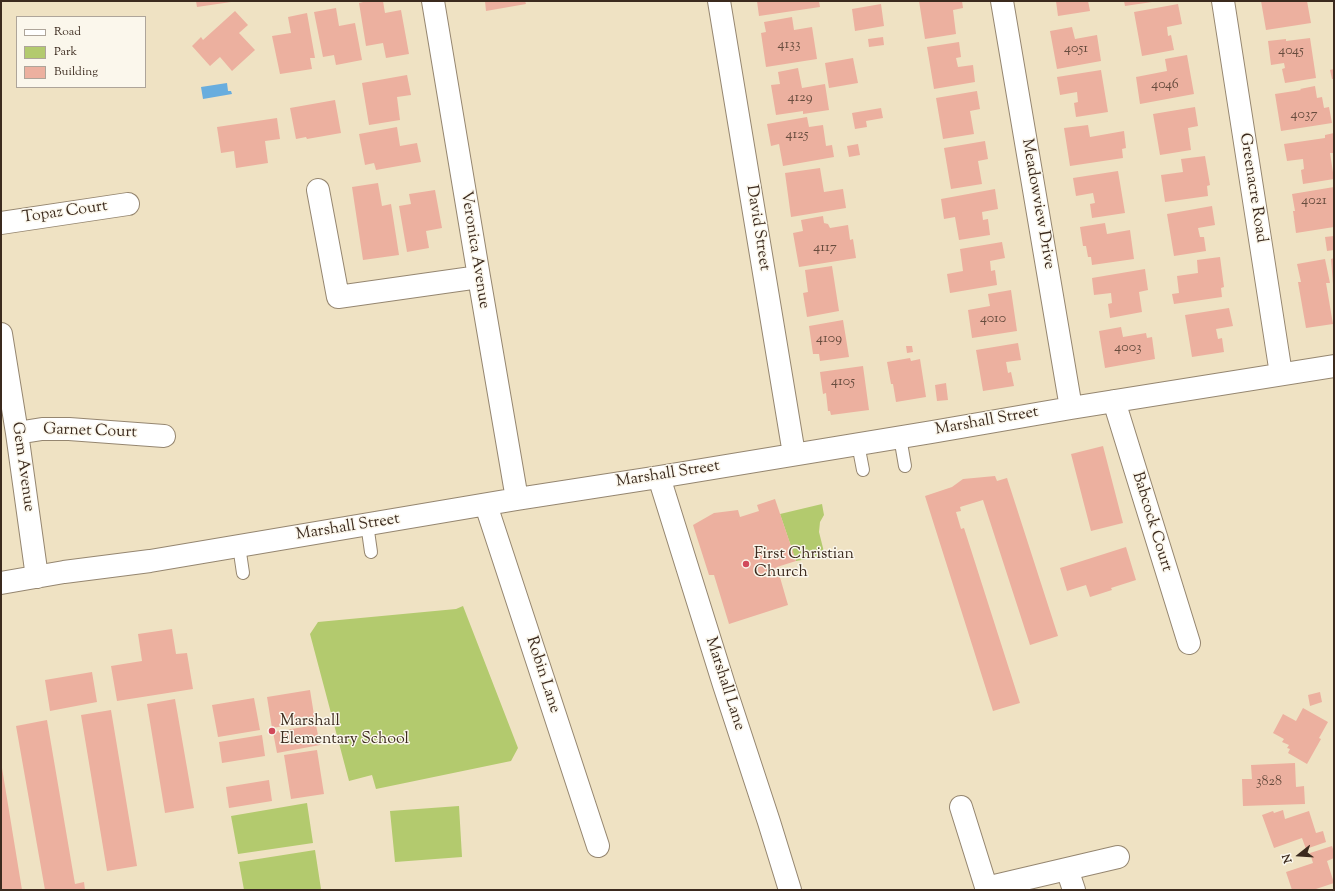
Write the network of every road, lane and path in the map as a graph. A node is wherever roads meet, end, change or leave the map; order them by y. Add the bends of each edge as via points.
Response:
1 (433, 1) edge
2 (720, 1) edge
3 (1002, 1) edge
4 (1223, 1) edge
5 (318, 190) dead end
6 (128, 204) dead end
7 (1, 223) edge
8 (479, 278) junction
9 (1, 334) edge
10 (1334, 366) edge
11 (1281, 374) junction
12 (1114, 401) junction
13 (1071, 408) junction
14 (17, 434) junction
15 (164, 436) dead end
16 (900, 437) junction
17 (858, 444) junction
18 (794, 454) junction
19 (905, 466) dead end
20 (863, 470) dead end
21 (658, 477) junction
22 (517, 499) junction
23 (486, 505) junction
24 (367, 524) junction
25 (239, 546) junction
26 (371, 552) dead end
27 (243, 573) dead end
28 (37, 577) junction
29 (1, 583) edge
30 (1188, 643) dead end
31 (961, 807) dead end
32 (598, 846) dead end
33 (1118, 857) dead end
34 (1067, 869) junction
35 (986, 889) edge
36 (790, 890) edge
37 (1074, 890) edge

1 - 8 street, Veronica Avenue
2 - 18 street, David Street
3 - 13 street, Meadowview Drive
4 - 11 street, Greenacre Road
5 - 8 street via 338,297
6 - 7 street, Topaz Court
8 - 22 street, Veronica Avenue
9 - 14 street, Gem Avenue
10 - 11 street, Marshall Street
11 - 12 street, Marshall Street
12 - 13 street, Marshall Street
12 - 30 street, Babcock Court
13 - 16 street, Marshall Street
14 - 15 street, Garnet Court via 42,429 69,429
14 - 28 street, Gem Avenue
16 - 17 street, Marshall Street
16 - 19 lane
17 - 18 street, Marshall Street
17 - 20 lane
18 - 21 street, Marshall Street
21 - 22 street, Marshall Street
21 - 36 street, Marshall Lane
22 - 23 street, Marshall Street
23 - 24 street, Marshall Street
23 - 32 street, Robin Lane
24 - 25 street, Marshall Street
24 - 26 lane
25 - 27 lane
25 - 28 street, Marshall Street
28 - 29 street, Marshall Street
31 - 35 street
33 - 34 street
34 - 35 street
34 - 37 street

